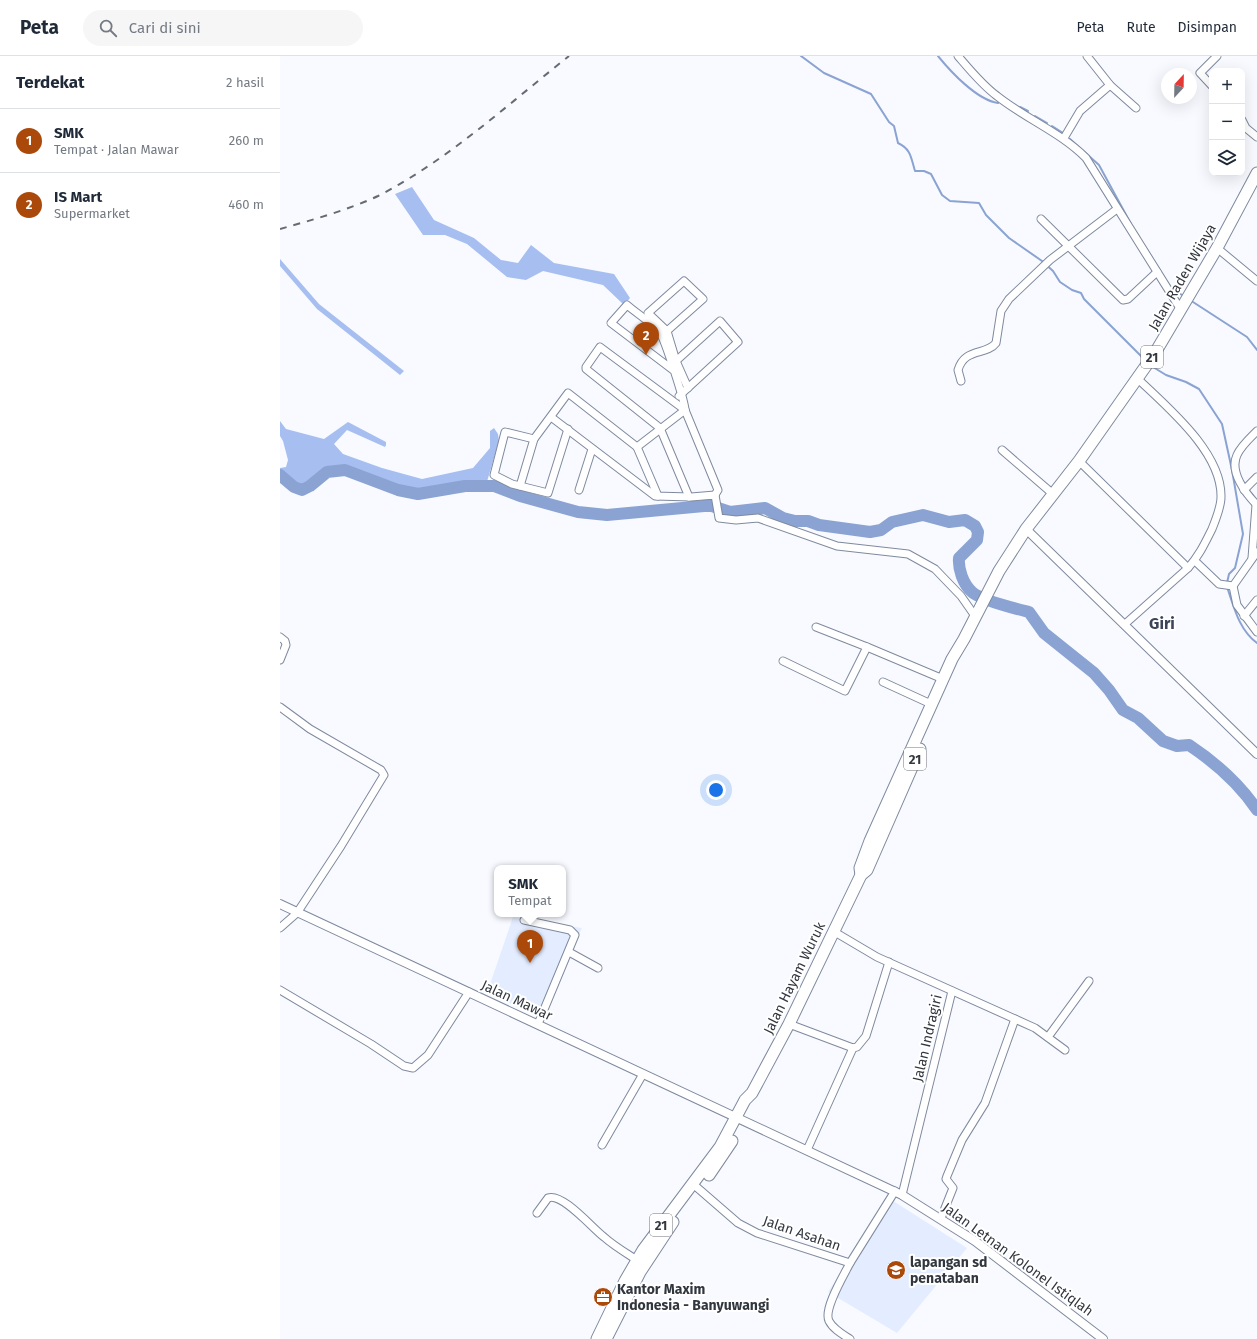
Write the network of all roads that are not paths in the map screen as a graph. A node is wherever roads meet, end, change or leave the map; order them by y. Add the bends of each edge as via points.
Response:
1 (958, 56) edge
2 (1086, 56) edge
3 (1217, 56) edge
4 (1209, 83) edge
5 (1110, 85) junction
6 (1136, 108) dead end
7 (1245, 126) edge
8 (1257, 137) edge
9 (1064, 138) junction
10 (1256, 180) edge
11 (1117, 209) junction
12 (1041, 219) dead end
13 (1069, 246) junction
14 (1217, 248) junction
15 (1157, 272) junction
16 (1257, 281) edge
17 (1181, 310) junction
18 (664, 334) junction
19 (676, 361) junction
20 (674, 370) junction
21 (1138, 379) junction
22 (961, 381) dead end
23 (688, 388) junction
24 (682, 394) junction
25 (673, 402) junction
26 (685, 410) junction
27 (552, 417) junction
28 (660, 428) junction
29 (568, 429) junction
30 (1257, 431) edge
31 (534, 439) junction
32 (637, 447) junction
33 (592, 449) junction
34 (1002, 450) dead end
35 (1079, 461) junction
36 (1257, 477) edge
37 (520, 486) junction
38 (579, 490) dead end
39 (1244, 490) junction
40 (1053, 494) junction
41 (658, 496) junction
42 (689, 497) junction
43 (716, 499) junction
44 (1257, 505) edge
45 (1026, 529) junction
46 (1257, 552) edge
47 (1252, 558) junction
48 (1195, 561) junction
49 (1188, 568) junction
50 (1227, 586) junction
51 (1257, 600) edge
52 (977, 613) junction
53 (1244, 616) junction
54 (1125, 624) junction
55 (816, 627) dead end
56 (1257, 632) edge
57 (280, 637) edge
58 (964, 640) junction
59 (867, 647) junction
60 (280, 660) edge
61 (783, 661) dead end
62 (943, 679) junction
63 (883, 682) dead end
64 (931, 704) junction
65 (280, 707) edge
66 (1257, 754) edge
67 (861, 875) junction
68 (280, 904) edge
69 (297, 913) junction
70 (524, 920) dead end
71 (280, 928) edge
72 (833, 931) junction
73 (569, 952) junction
74 (889, 962) junction
75 (598, 968) dead end
76 (1089, 981) dead end
77 (280, 990) edge
78 (952, 991) junction
79 (469, 992) junction
80 (1015, 1019) junction
81 (538, 1024) junction
82 (790, 1024) junction
83 (1048, 1037) junction
84 (855, 1047) junction
85 (1065, 1050) dead end
86 (643, 1074) junction
87 (739, 1118) junction
88 (602, 1145) dead end
89 (807, 1150) junction
90 (696, 1186) junction
91 (899, 1193) junction
92 (537, 1213) dead end
93 (940, 1218) junction
94 (637, 1260) junction
95 (850, 1263) junction
96 (596, 1339) edge
97 (606, 1339) edge
98 (850, 1339) edge
99 (1103, 1339) edge

1 - 9 street via 997,97
2 - 5 street
3 - 4 street via 1200,73
5 - 6 street
5 - 9 street via 1080,111
7 - 8 street
9 - 11 street via 1086,158
10 - 14 highway, Jalan Raden Wijaya / 21
11 - 13 street
11 - 15 street
12 - 13 street
13 - 15 street via 1122,300 1128,299
13 - 22 street via 1021,287 1002,309 995,344 971,353 963,360 958,370
14 - 16 street
14 - 17 highway, Jalan Raden Wijaya / 21
15 - 17 street
17 - 21 highway, Jalan Raden Wijaya / 21
18 - 18 street via 703,299 684,281 648,313
18 - 19 street
18 - 20 street
18 - 20 street via 627,305 611,323
19 - 23 street
19 - 23 street via 720,321 738,342
20 - 24 street
21 - 35 highway, Jalan Raden Wijaya / 21
21 - 48 street via 1186,426 1201,445 1220,486 1220,504 1215,522
23 - 24 street
24 - 25 street
24 - 26 street
25 - 26 street
25 - 28 street via 600,347 586,367
26 - 28 street
26 - 43 street via 718,490
27 - 29 street
27 - 31 street
27 - 32 street via 568,393
28 - 32 street
28 - 42 street
29 - 33 street
29 - 37 street via 548,493
30 - 39 street via 1235,460
31 - 37 street
31 - 37 street via 506,432 494,475
32 - 41 street
33 - 38 street
33 - 41 street
34 - 40 street
35 - 40 highway, Jalan Raden Wijaya / 21
35 - 49 street
36 - 39 street
39 - 44 street
40 - 45 highway, Jalan Raden Wijaya / 21
41 - 42 street
42 - 43 street
43 - 52 street via 719,518 758,518 837,546 908,554 935,569
44 - 47 street
45 - 52 highway, Jalan Hayam Wuruk / 21 via 991,585
45 - 54 street
46 - 47 street
47 - 50 street
48 - 49 street
48 - 50 street
49 - 54 street
50 - 53 street
51 - 53 street
52 - 58 highway, Jalan Hayam Wuruk / 21
53 - 56 street
54 - 66 street
55 - 59 street
57 - 60 street via 286,645
58 - 62 highway, Jalan Hayam Wuruk / 21
58 - 67 highway, Jalan Hayam Wuruk / 21 via 964,649 873,858 867,870
59 - 61 street via 845,691
59 - 62 street
62 - 64 highway, Jalan Hayam Wuruk / 21
63 - 64 street
64 - 67 highway, Jalan Hayam Wuruk / 21 via 870,841 860,868
65 - 69 street via 310,729 381,770 384,775
67 - 72 highway, Jalan Hayam Wuruk / 21
68 - 69 street, Jalan Mawar
69 - 71 street
69 - 79 street, Jalan Mawar
70 - 73 street via 574,932 575,937
72 - 74 street, Jalan Indragiri
72 - 82 highway, Jalan Hayam Wuruk / 21
73 - 75 street
73 - 81 street
74 - 78 street, Jalan Indragiri
74 - 84 street via 864,1041
76 - 83 street
77 - 79 street via 406,1067 413,1068 428,1055
78 - 80 street
78 - 91 street, Jalan Indragiri
79 - 81 street, Jalan Mawar
80 - 83 street
80 - 93 street via 985,1103 962,1140 947,1175 946,1179 953,1188
81 - 86 street, Jalan Mawar
82 - 84 street
82 - 87 highway, Jalan Hayam Wuruk / 21 via 752,1093 746,1098
83 - 85 street
84 - 89 street
86 - 87 street, Jalan Mawar
86 - 88 street
87 - 89 street, Jalan Letnan Kolonel Istiqlah
87 - 90 highway, 21
87 - 90 highway, 21 via 735,1135 723,1157
89 - 91 street, Jalan Letnan Kolonel Istiqlah
90 - 94 highway, 21
90 - 95 street, Jalan Asahan via 738,1223 757,1233
90 - 97 highway, 21 via 649,1256
91 - 93 street, Jalan Letnan Kolonel Istiqlah
91 - 95 street, Jalan Asahan
92 - 94 street via 548,1198 557,1198 582,1216 604,1238
93 - 99 street, Jalan Letnan Kolonel Istiqlah via 975,1241
94 - 96 highway, 21
95 - 98 street via 827,1313 833,1327

